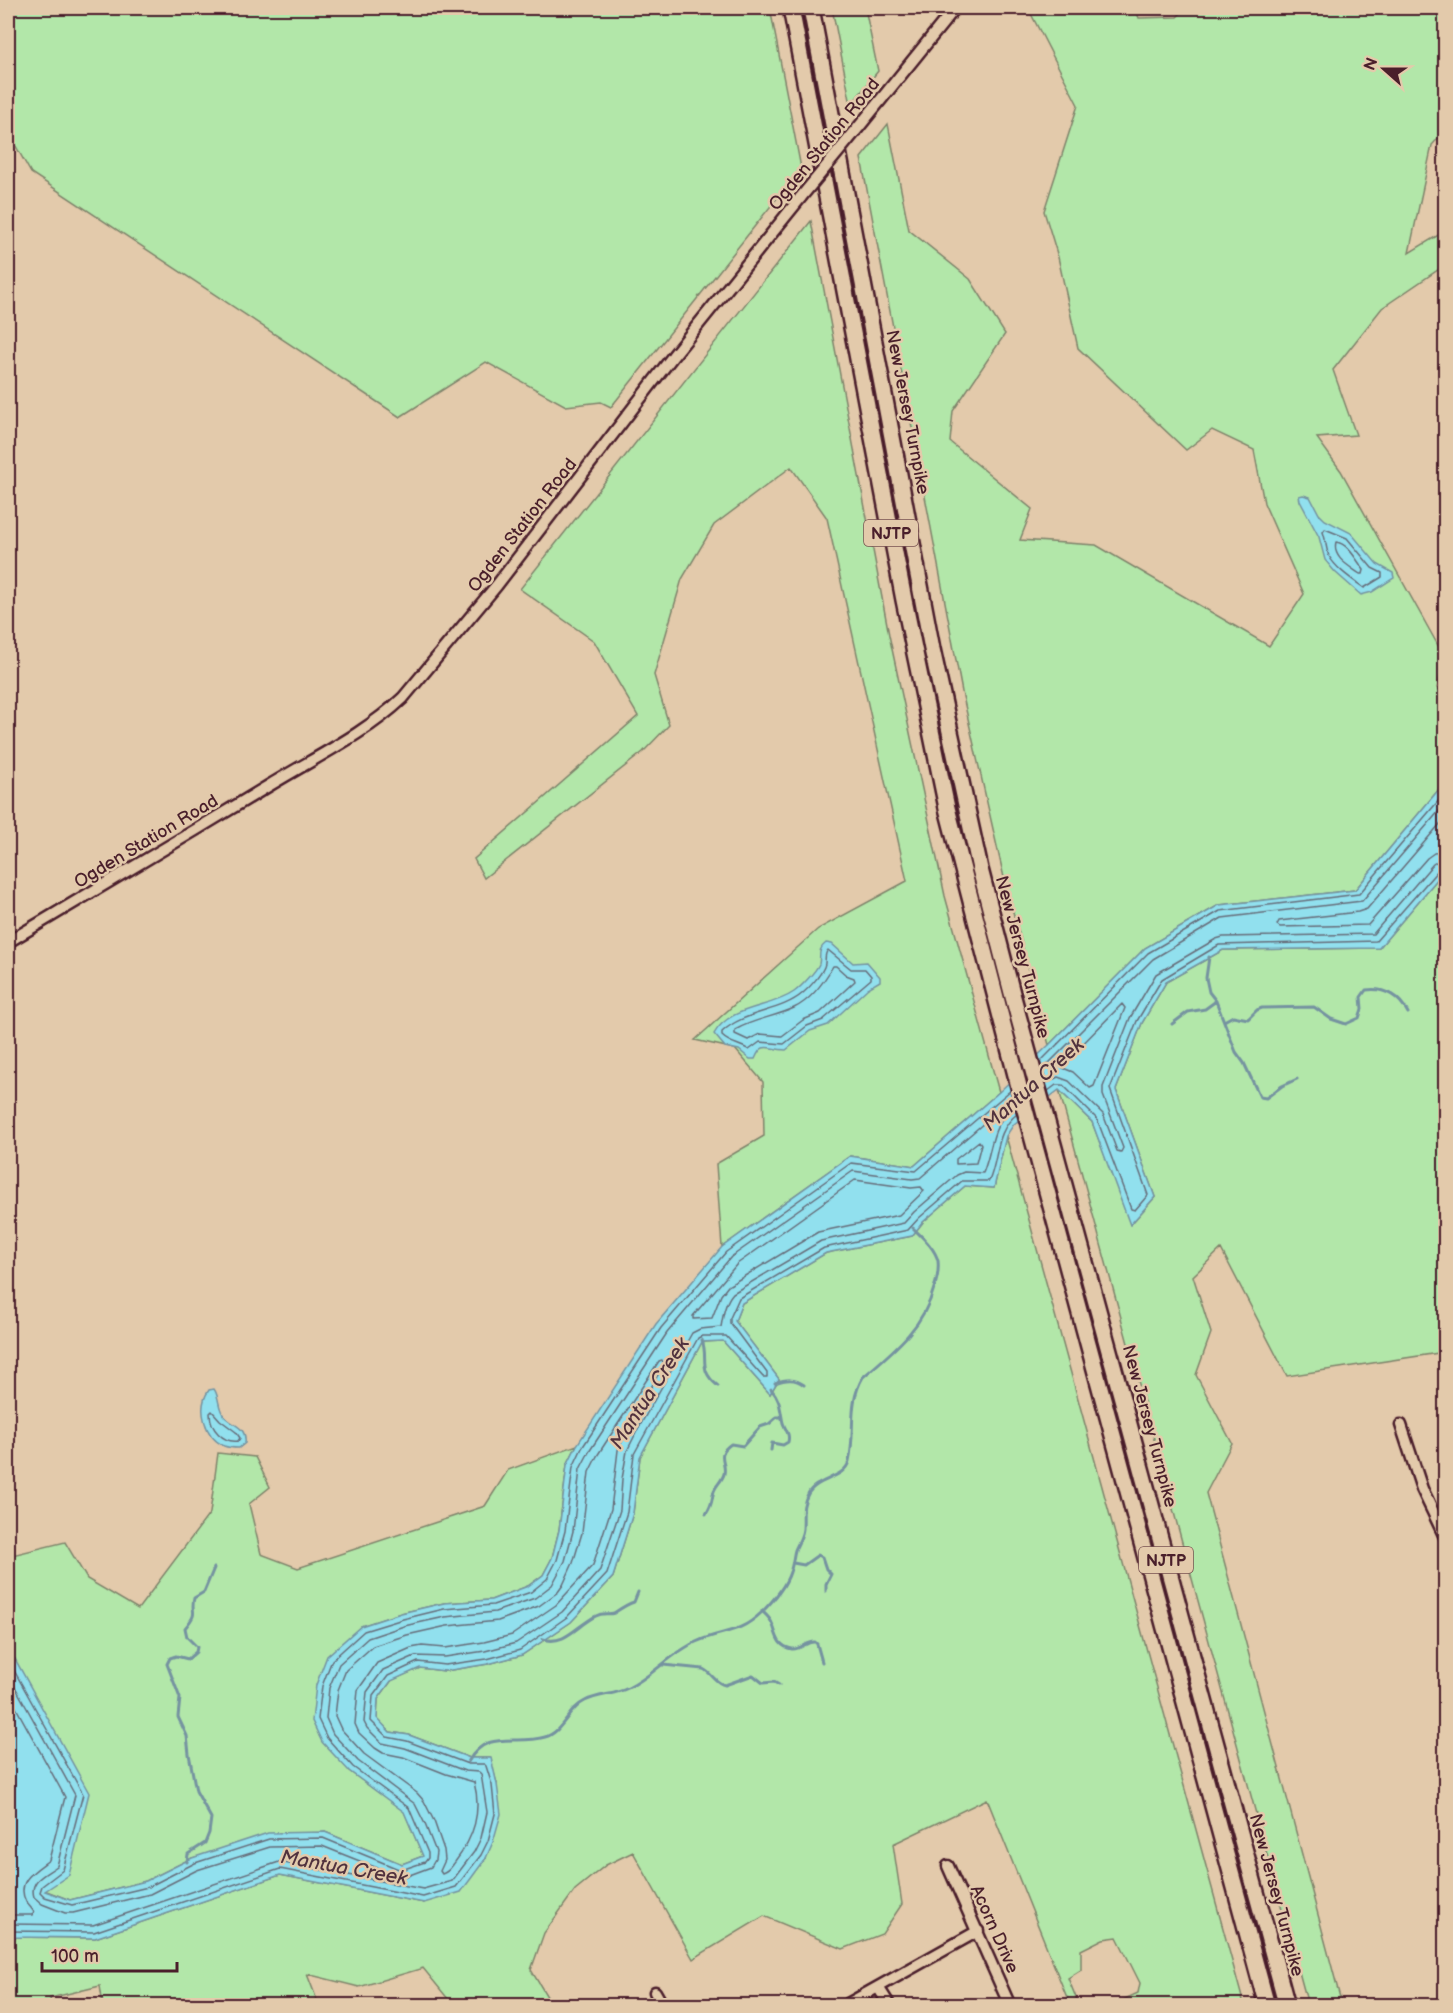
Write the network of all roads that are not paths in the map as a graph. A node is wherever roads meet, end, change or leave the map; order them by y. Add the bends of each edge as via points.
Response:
1 (791, 8) edge
2 (811, 8) edge
3 (955, 8) edge
4 (8, 942) edge
5 (1401, 1425) dead end
6 (1446, 1539) edge
7 (948, 1866) dead end
8 (978, 1931) junction
9 (878, 1987) junction
10 (656, 1992) dead end
11 (663, 2006) edge
12 (844, 2006) edge
13 (890, 2006) edge
14 (1010, 2006) edge
15 (1267, 2006) edge
16 (1287, 2006) edge

1 - 15 highway, New Jersey Turnpike / NJTP via 956,842
2 - 16 highway, New Jersey Turnpike / NJTP via 953,748 980,869
3 - 4 street, Ogden Station Road, bridge via 673,356 497,585 394,707
5 - 6 street via 1422,1490
7 - 8 street, Acorn Drive
8 - 9 street
8 - 14 street, Acorn Drive
9 - 12 street
9 - 13 street
10 - 11 street

